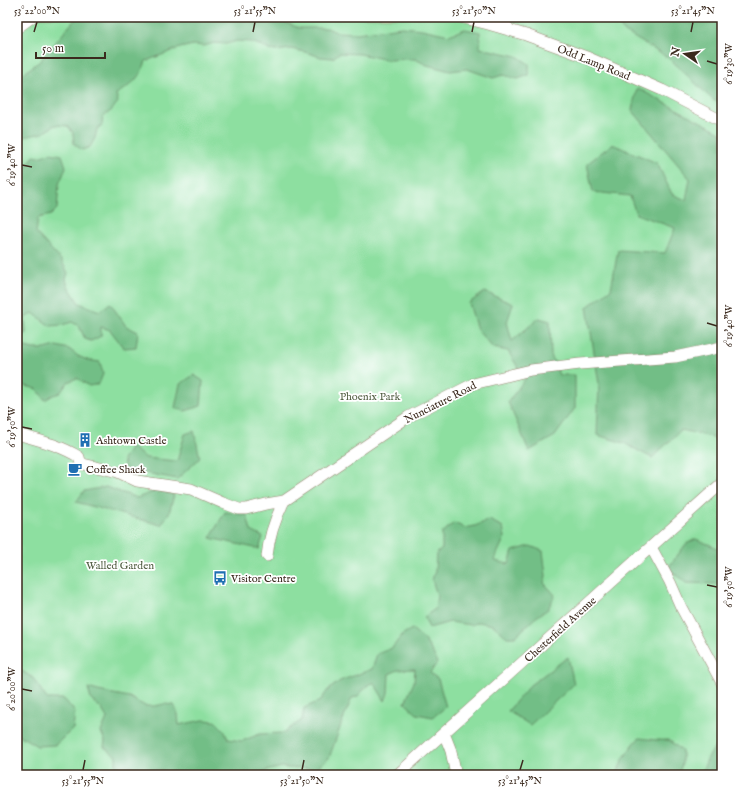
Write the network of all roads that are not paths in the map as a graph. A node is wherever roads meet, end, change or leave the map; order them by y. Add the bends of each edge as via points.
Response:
1 (32, 17) edge
2 (460, 17) edge
3 (499, 17) edge
4 (17, 28) edge
5 (509, 29) junction
6 (722, 121) edge
7 (722, 347) edge
8 (17, 434) edge
9 (722, 483) edge
10 (284, 501) junction
11 (651, 548) junction
12 (266, 556) dead end
13 (722, 683) edge
14 (444, 733) junction
15 (397, 775) edge
16 (456, 775) edge

1 - 4 street
2 - 5 street, Odd Lamp Road
3 - 5 street
5 - 6 street, Odd Lamp Road via 662,90
7 - 10 street, Nunciature Road via 676,357 531,370 473,384 408,417
8 - 10 street via 69,451 79,457 83,464 118,472 137,481 191,489 239,508 246,509
9 - 11 street, Chesterfield Avenue
10 - 12 street via 271,532
11 - 13 street
11 - 14 street, Chesterfield Avenue
14 - 15 street, Chesterfield Avenue
14 - 16 street

